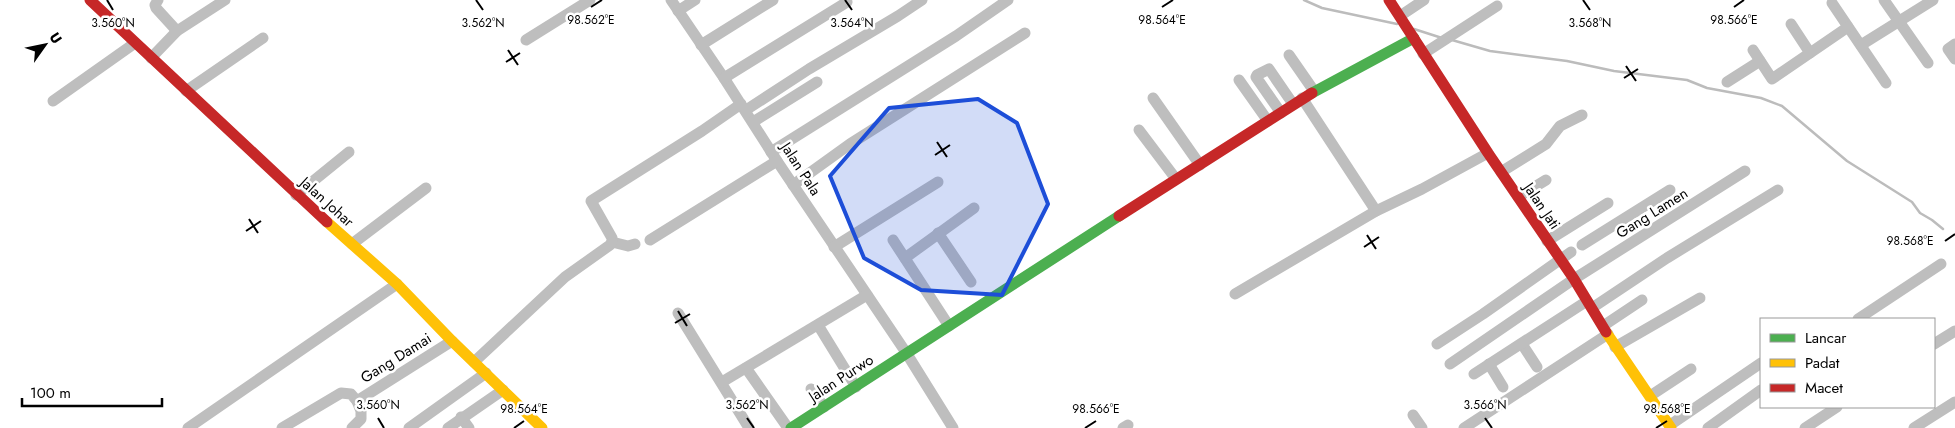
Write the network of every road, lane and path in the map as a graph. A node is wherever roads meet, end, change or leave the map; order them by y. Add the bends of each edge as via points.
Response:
1 (90, 0) edge
2 (158, 0) edge
3 (225, 0) edge
4 (590, 0) edge
5 (671, 0) edge
6 (695, 0) edge
7 (773, 0) edge
8 (922, 0) edge
9 (1008, 0) edge
10 (1389, 0) edge
11 (1424, 0) edge
12 (1884, 0) edge
13 (1933, 0) edge
14 (847, 2) dead end
15 (1832, 3) dead end
16 (1497, 6) dead end
17 (678, 11) junction
18 (1899, 21) junction
19 (1791, 24) dead end
20 (1407, 27) junction
21 (1848, 27) junction
22 (177, 31) junction
23 (1026, 33) dead end
24 (263, 38) dead end
25 (526, 40) dead end
26 (135, 43) junction
27 (1955, 44) edge
28 (702, 45) junction
29 (1861, 45) junction
30 (1753, 50) dead end
31 (1810, 53) junction
32 (1423, 54) junction
33 (1289, 55) dead end
34 (151, 58) junction
35 (1955, 59) edge
36 (1760, 61) junction
37 (1928, 63) dead end
38 (724, 78) junction
39 (1239, 80) dead end
40 (817, 82) dead end
41 (1727, 82) dead end
42 (1886, 83) dead end
43 (1314, 91) junction
44 (186, 92) junction
45 (1153, 98) dead end
46 (53, 101) dead end
47 (1298, 101) junction
48 (743, 107) junction
49 (1281, 113) junction
50 (1582, 115) dead end
51 (1268, 121) junction
52 (753, 122) junction
53 (1139, 130) dead end
54 (349, 152) dead end
55 (1488, 153) junction
56 (774, 156) junction
57 (1200, 165) junction
58 (1745, 171) dead end
59 (1501, 172) junction
60 (1176, 179) junction
61 (1546, 180) dead end
62 (938, 182) dead end
63 (794, 185) junction
64 (426, 188) dead end
65 (1670, 190) dead end
66 (1778, 190) dead end
67 (296, 195) junction
68 (1518, 198) junction
69 (1608, 203) dead end
70 (974, 208) dead end
71 (1376, 211) junction
72 (938, 234) junction
73 (650, 240) dead end
74 (893, 240) dead end
75 (1548, 240) junction
76 (612, 242) junction
77 (352, 244) junction
78 (635, 244) dead end
79 (1582, 245) dead end
80 (834, 247) junction
81 (1571, 252) dead end
82 (904, 258) junction
83 (1561, 260) junction
84 (1941, 264) dead end
85 (1574, 279) junction
86 (971, 282) dead end
87 (397, 284) junction
88 (1235, 294) dead end
89 (867, 295) junction
90 (1700, 298) dead end
91 (1642, 300) dead end
92 (1590, 304) junction
93 (678, 313) dead end
94 (1860, 318) edge
95 (818, 325) junction
96 (950, 326) junction
97 (1606, 330) junction
98 (1955, 331) edge
99 (452, 341) junction
100 (1935, 343) edge
101 (1437, 344) dead end
102 (1522, 344) junction
103 (1616, 347) junction
104 (907, 354) junction
105 (474, 362) junction
106 (1450, 364) dead end
107 (1490, 364) junction
108 (1760, 364) edge
109 (1537, 367) dead end
110 (746, 368) junction
111 (1691, 369) dead end
112 (486, 372) junction
113 (1474, 374) dead end
114 (722, 382) junction
115 (856, 387) junction
116 (1503, 387) dead end
117 (811, 389) dead end
118 (503, 390) junction
119 (1760, 391) edge
120 (1650, 396) junction
121 (357, 401) junction
122 (1955, 402) edge
123 (824, 407) junction
124 (1835, 408) edge
125 (1414, 416) dead end
126 (462, 418) junction
127 (1670, 426) edge
128 (188, 428) edge
129 (282, 428) edge
130 (352, 428) edge
131 (409, 428) edge
132 (448, 428) edge
133 (469, 428) edge
134 (542, 428) edge
135 (749, 428) edge
136 (790, 428) edge
137 (953, 428) edge
138 (1422, 428) edge
139 (1464, 428) edge
140 (1708, 428) edge
141 (1805, 428) edge
142 (1914, 428) edge

1 - 26 street, Jalan Johar
2 - 22 street via 156,8
3 - 22 street
4 - 25 street
5 - 17 street, Jalan Pala
6 - 17 street
7 - 28 street
8 - 48 street
9 - 56 street
10 - 20 street, Jalan Jati
11 - 20 street
12 - 18 street
13 - 18 street
14 - 38 street
15 - 21 street
16 - 32 street
17 - 28 street, Jalan Pala
18 - 29 street
18 - 37 street
19 - 31 street
20 - 32 street, Jalan Jati
20 - 43 street, Jalan Purwo
21 - 29 street
21 - 31 street
22 - 34 street
23 - 63 street via 850,144
24 - 44 street
26 - 34 street, Jalan Johar
26 - 46 street
27 - 35 street via 1948,49
28 - 38 street, Jalan Pala
29 - 42 street
30 - 36 street
31 - 36 street via 1772,79
32 - 55 street, Jalan Jati
33 - 43 street
34 - 44 street, Jalan Johar
36 - 41 street
38 - 48 street, Jalan Pala
39 - 51 street
40 - 52 street
43 - 47 street, Jalan Purwo
44 - 67 street, Jalan Johar
45 - 57 street
47 - 49 street, Jalan Purwo
47 - 49 street via 1269,69 1257,75
47 - 71 street
48 - 52 street, Jalan Pala
48 - 76 street via 591,201
49 - 51 street, Jalan Purwo
50 - 59 street via 1560,126 1546,144
51 - 57 street, Jalan Purwo
52 - 56 street, Jalan Pala
53 - 60 street
54 - 67 street
55 - 59 street, Jalan Jati
55 - 71 street
56 - 63 street, Jalan Pala
56 - 73 street
57 - 60 street, Jalan Purwo
58 - 85 street, Gang Lamen
59 - 68 street, Jalan Jati
60 - 96 street, Jalan Purwo
61 - 68 street
62 - 80 street
63 - 80 street, Jalan Pala
64 - 77 street
65 - 79 street
66 - 92 street
67 - 77 street, Jalan Johar
68 - 75 street, Jalan Jati
69 - 75 street
70 - 72 street
71 - 88 street
72 - 82 street
72 - 86 street
74 - 82 street
75 - 83 street, Jalan Jati
76 - 78 street via 628,246
76 - 105 street via 565,277
77 - 87 street, Jalan Johar
80 - 89 street, Jalan Pala
81 - 83 street
82 - 96 street
83 - 85 street, Jalan Jati
83 - 101 street
84 - 94 street
85 - 92 street, Jalan Jati
85 - 106 street, Gang Lamen
87 - 99 street, Jalan Johar
87 - 128 street
89 - 95 street
89 - 104 street, Jalan Pala
90 - 103 street
91 - 97 street
92 - 97 street, Jalan Jati
92 - 102 street
93 - 114 street
95 - 110 street
95 - 115 street
96 - 104 street, Jalan Purwo
97 - 103 street, Jalan Jati
97 - 139 street
98 - 100 street
99 - 105 street, Jalan Johar
99 - 121 street, Gang Damai
102 - 107 street
102 - 109 street
103 - 120 street, Jalan Jati
104 - 115 street, Jalan Purwo
104 - 137 street, Jalan Pala
105 - 112 street, Jalan Johar
107 - 113 street
107 - 116 street
108 - 127 street
110 - 114 street
110 - 136 street
111 - 120 street
112 - 118 street, Jalan Johar
112 - 131 street
114 - 135 street
115 - 123 street, Jalan Purwo
117 - 123 street
118 - 126 street
118 - 134 street, Jalan Johar
119 - 140 street
120 - 127 street, Jalan Jati
121 - 129 street, Gang Damai via 351,394 341,393
121 - 130 street, Gang Damai via 362,414
122 - 142 street
123 - 136 street, Jalan Purwo
124 - 141 street
125 - 138 street
126 - 132 street
126 - 133 street

